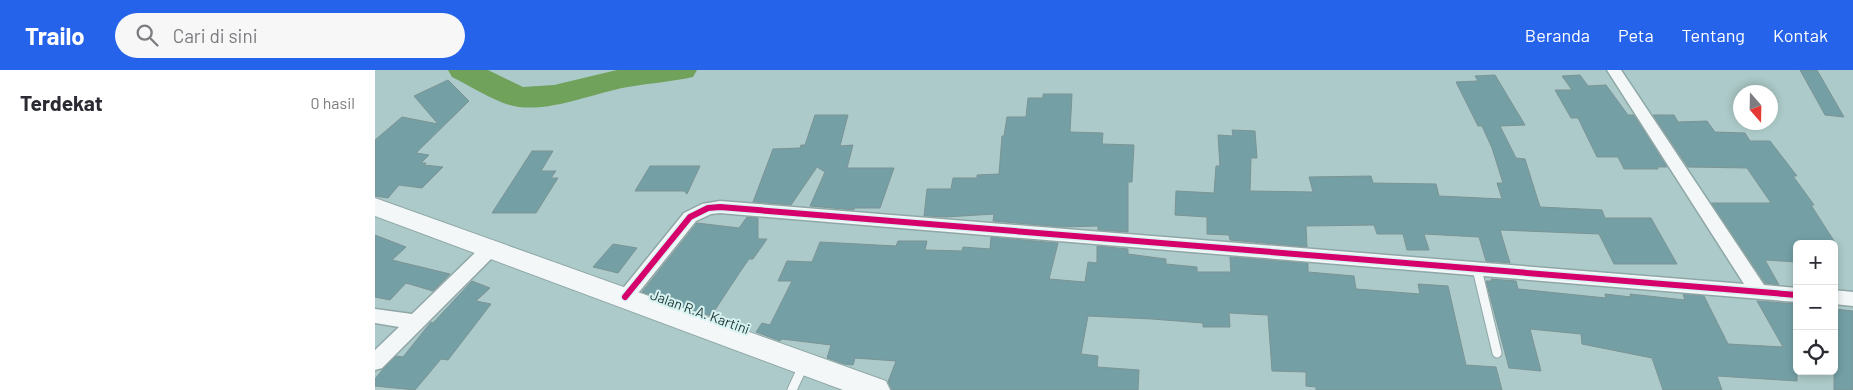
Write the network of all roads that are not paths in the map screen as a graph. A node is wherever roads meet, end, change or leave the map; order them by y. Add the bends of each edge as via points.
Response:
1 (1614, 70) edge
2 (375, 207) edge
3 (490, 249) junction
4 (1477, 269) junction
5 (1759, 292) junction
6 (1793, 295) edge
7 (625, 297) junction
8 (1838, 297) edge
9 (1853, 298) edge
10 (375, 316) edge
11 (414, 322) junction
12 (1497, 353) dead end
13 (375, 362) edge
14 (804, 363) junction
15 (792, 390) edge
16 (876, 390) edge

1 - 5 street
2 - 3 main road, Jalan R.A. Kartini
3 - 7 main road, Jalan R.A. Kartini
3 - 11 street
4 - 5 street
4 - 7 street via 720,207 708,208 690,217
4 - 12 lane
5 - 6 street
7 - 14 main road, Jalan R.A. Kartini
8 - 9 street
10 - 11 street
11 - 13 street
14 - 15 lane
14 - 16 main road, Jalan R.A. Kartini

